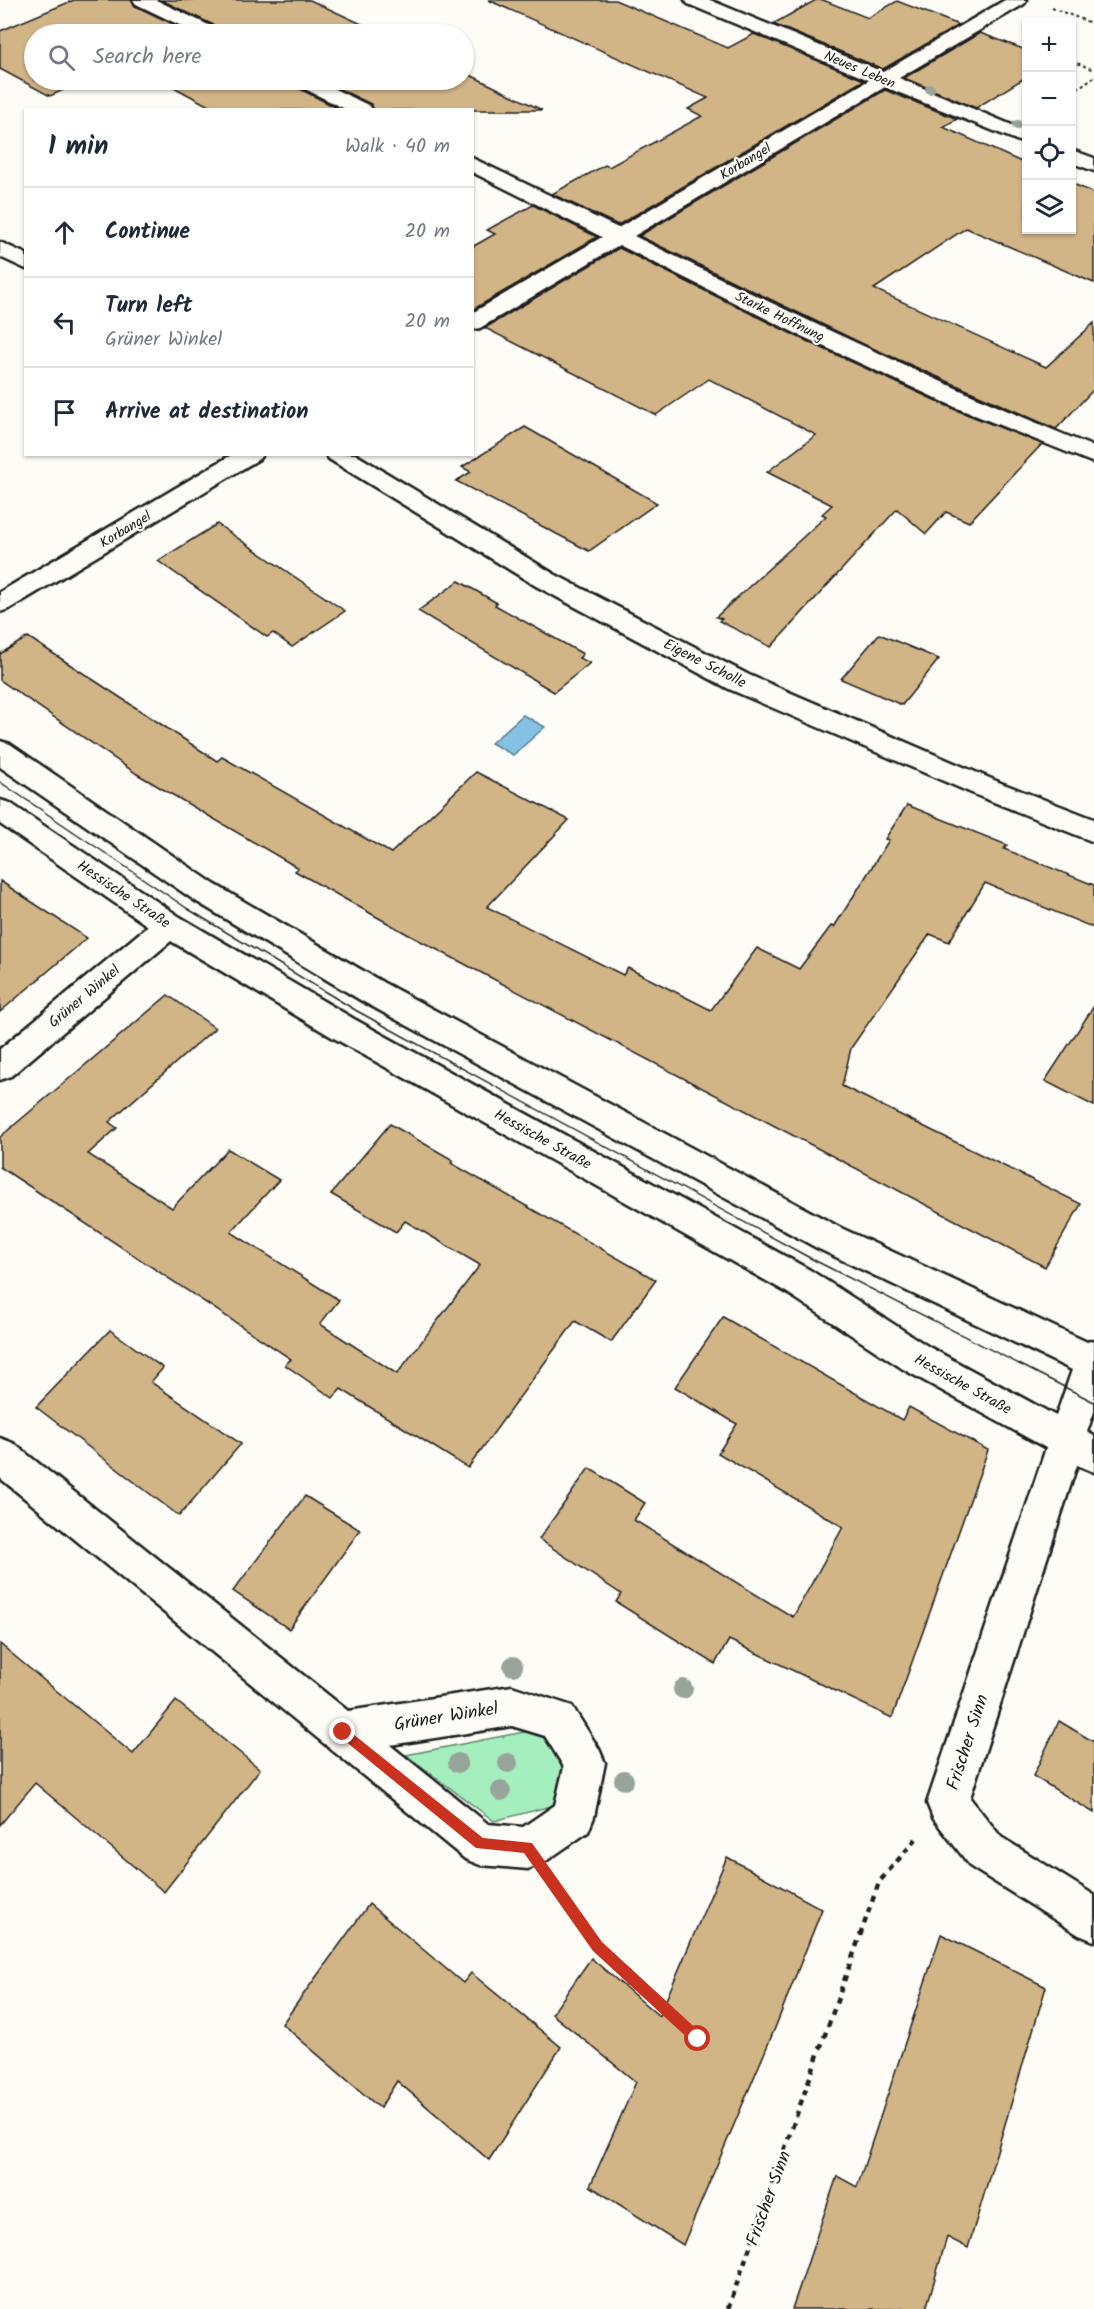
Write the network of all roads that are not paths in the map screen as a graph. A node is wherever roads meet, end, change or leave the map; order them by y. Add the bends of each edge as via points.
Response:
1 (142, 0) edge
2 (694, 0) edge
3 (1018, 0) edge
4 (191, 24) edge
5 (884, 79) junction
6 (322, 90) edge
7 (359, 108) edge
8 (1022, 136) edge
9 (474, 165) edge
10 (618, 237) junction
11 (0, 248) edge
12 (24, 262) edge
13 (474, 322) edge
14 (248, 456) edge
15 (340, 456) edge
16 (1094, 456) edge
17 (0, 603) edge
18 (0, 751) edge
19 (0, 810) edge
20 (1094, 831) edge
21 (168, 925) junction
22 (0, 1067) edge
23 (1093, 1360) edge
24 (1080, 1448) edge
25 (0, 1455) edge
26 (343, 1732) junction
27 (1094, 1920) edge

1 - 4 street
2 - 5 street, Neues Leben
3 - 5 street, Korbangel
5 - 8 street, Neues Leben
5 - 10 street, Korbangel
6 - 7 street
9 - 10 street, Starke Hoffnung
10 - 13 street, Korbangel
10 - 16 street, Starke Hoffnung via 965,403
11 - 12 street
14 - 17 street, Korbangel
15 - 20 street, Eigene Scholle via 545,580 739,682
18 - 23 street via 204,892 373,992 829,1238
19 - 21 street, Hessische Straße
21 - 22 street, Grüner Winkel
21 - 24 street, Hessische Straße via 343,1028 798,1281 916,1358
23 - 24 street, Frischer Sinn
24 - 27 street, Frischer Sinn via 948,1803 986,1852
25 - 26 street
26 - 26 street, Grüner Winkel via 480,1844 528,1848 573,1817 585,1763 558,1720 512,1706

